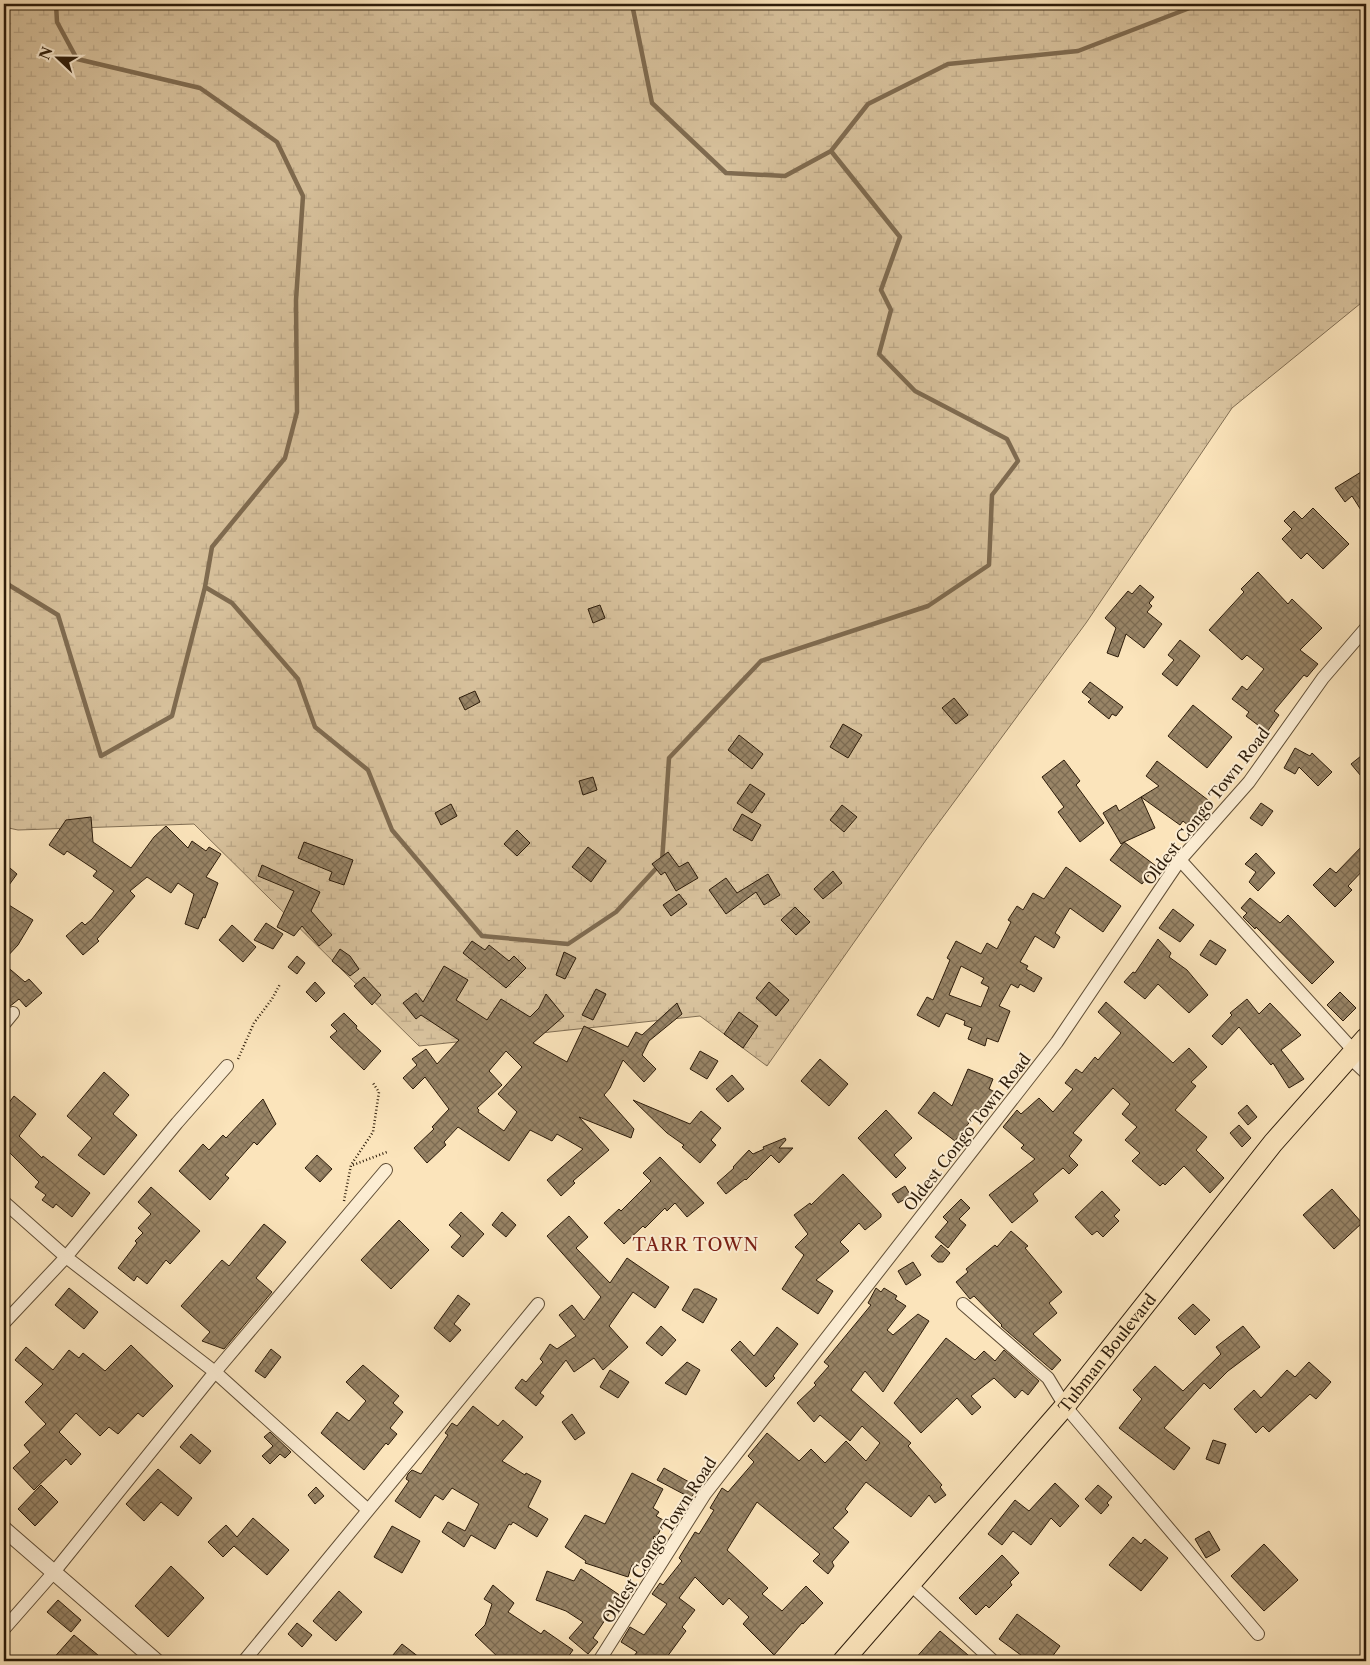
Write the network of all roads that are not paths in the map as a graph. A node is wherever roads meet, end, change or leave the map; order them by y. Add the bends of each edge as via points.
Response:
1 (1366, 628) edge
2 (1180, 860) junction
3 (13, 1013) dead end
4 (4, 1024) edge
5 (1356, 1049) edge
6 (228, 1066) dead end
7 (1366, 1073) edge
8 (386, 1170) dead end
9 (4, 1202) edge
10 (66, 1257) junction
11 (538, 1304) dead end
12 (963, 1304) dead end
13 (4, 1323) edge
14 (215, 1372) junction
15 (1065, 1406) junction
16 (368, 1510) junction
17 (4, 1529) edge
18 (54, 1572) junction
19 (909, 1583) junction
20 (4, 1629) edge
21 (1258, 1634) dead end
22 (156, 1661) edge
23 (244, 1661) edge
24 (599, 1661) edge
25 (843, 1661) edge
26 (993, 1661) edge

1 - 2 street, Oldest Congo Town Road via 1323,678 1249,782
2 - 5 street
2 - 24 street, Oldest Congo Town Road via 1057,1042 705,1494
3 - 4 street
5 - 7 street
5 - 15 highway, Tubman Boulevard via 1272,1143
6 - 10 street
8 - 14 street
9 - 10 street
10 - 13 street
10 - 14 street
11 - 16 street
12 - 15 street via 1048,1378
14 - 16 street
14 - 18 street
15 - 19 highway, Tubman Boulevard
15 - 21 street
16 - 23 street
17 - 18 street
18 - 20 street
18 - 22 street
19 - 25 highway, Tubman Boulevard
19 - 26 street

